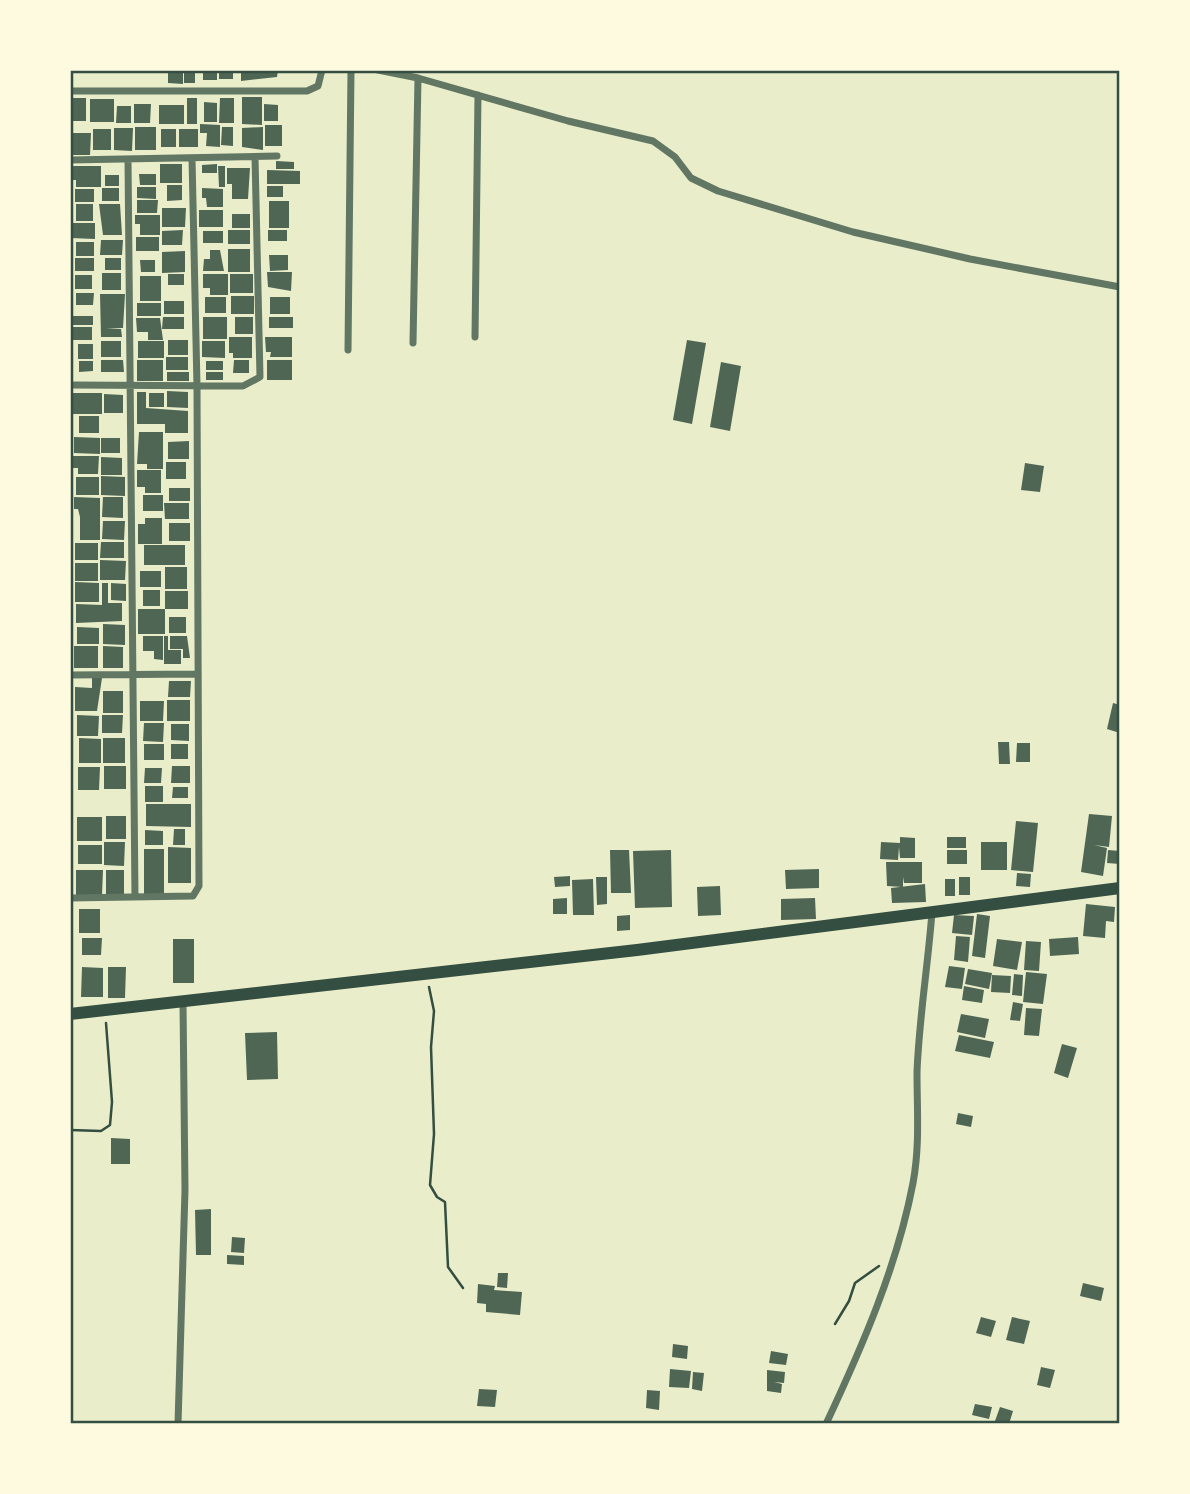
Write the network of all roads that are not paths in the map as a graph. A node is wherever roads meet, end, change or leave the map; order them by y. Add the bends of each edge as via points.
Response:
1 (322, 70) edge
2 (351, 70) edge
3 (378, 70) edge
4 (418, 78) junction
5 (70, 91) edge
6 (478, 95) junction
7 (277, 156) dead end
8 (255, 157) junction
9 (192, 158) junction
10 (128, 159) junction
11 (70, 160) edge
12 (1120, 287) edge
13 (475, 337) dead end
14 (413, 343) dead end
15 (348, 350) dead end
16 (70, 386) edge
17 (130, 386) junction
18 (197, 386) junction
19 (198, 674) junction
20 (70, 675) edge
21 (134, 675) junction
22 (1120, 888) edge
23 (135, 897) junction
24 (70, 898) edge
25 (932, 912) junction
26 (183, 1002) junction
27 (70, 1014) edge
28 (178, 1424) edge
29 (826, 1424) edge

1 - 5 street via 318,86 307,91
2 - 15 street
3 - 4 street
4 - 6 street
4 - 14 street
6 - 12 street via 653,141 665,147 699,183 853,232
6 - 13 street
7 - 8 street
8 - 9 street
8 - 18 street via 260,377 243,386
9 - 10 street
9 - 18 street
10 - 11 street
10 - 17 street
16 - 17 street
17 - 18 street
17 - 21 street
18 - 19 street
19 - 21 street
19 - 23 street via 199,886 193,896
20 - 21 street
21 - 23 street
22 - 25 main road
23 - 24 street
25 - 26 main road
25 - 29 street via 918,1072 919,1140 912,1187 852,1373
26 - 27 main road
26 - 28 street via 185,1190

